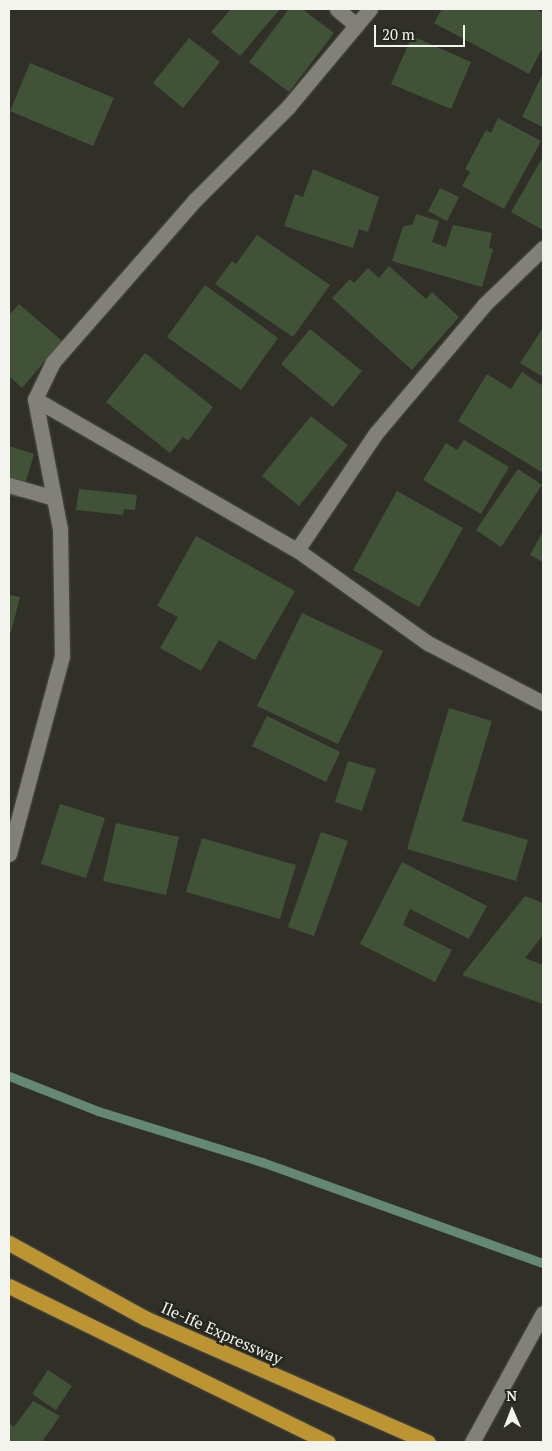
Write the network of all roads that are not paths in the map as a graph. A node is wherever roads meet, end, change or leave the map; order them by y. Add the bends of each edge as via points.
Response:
1 (337, 9) edge
2 (370, 9) edge
3 (356, 25) junction
4 (543, 248) edge
5 (36, 398) junction
6 (9, 485) edge
7 (54, 498) junction
8 (297, 550) junction
9 (543, 703) edge
10 (9, 854) edge
11 (9, 1243) edge
12 (9, 1286) edge
13 (543, 1313) edge
14 (328, 1442) edge
15 (428, 1442) edge
16 (472, 1442) edge

1 - 3 street
2 - 3 street
3 - 5 street via 288,107 195,200 53,362
4 - 8 street via 484,305 376,433
5 - 7 street
5 - 8 street
6 - 7 street
7 - 10 street via 60,529 62,656
8 - 9 street via 428,642
11 - 15 highway, Ile-Ife Expressway via 145,1318
12 - 14 highway
13 - 16 street

